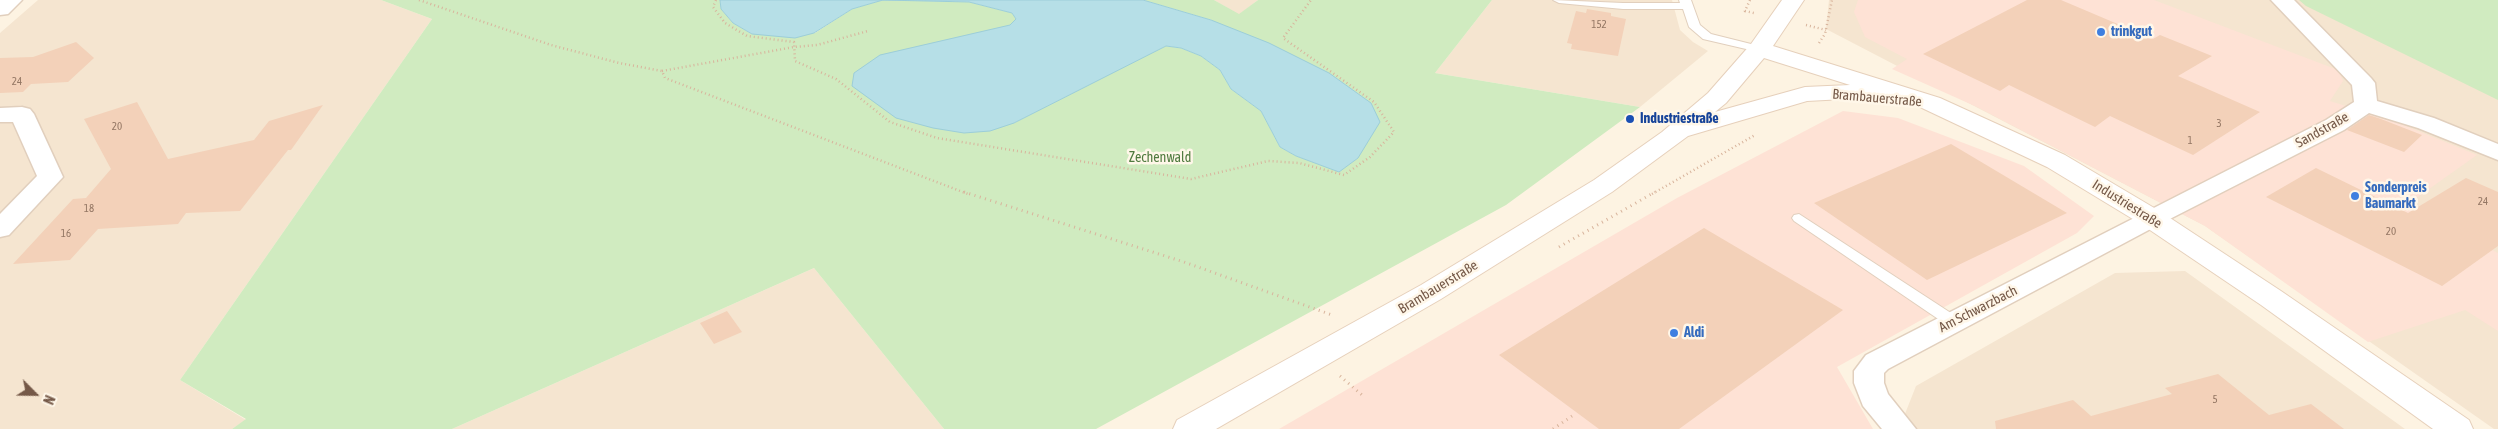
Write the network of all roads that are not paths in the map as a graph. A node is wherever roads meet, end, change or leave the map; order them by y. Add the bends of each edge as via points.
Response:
1 (11, 0) edge
2 (1559, 0) edge
3 (1793, 0) edge
4 (2282, 0) edge
5 (1686, 3) edge
6 (0, 9) edge
7 (1759, 49) junction
8 (1931, 103) junction
9 (2366, 105) junction
10 (0, 115) edge
11 (1678, 132) junction
12 (2498, 153) edge
13 (1799, 218) dead end
14 (2151, 218) junction
15 (0, 229) edge
16 (1952, 321) junction
17 (1189, 429) edge
18 (1900, 429) edge
19 (2457, 429) edge

1 - 6 street
2 - 5 lane via 1623,6
3 - 7 main road, Brambauerstraße
4 - 9 street via 2363,83
5 - 7 lane via 1695,27 1707,37
7 - 8 main road, Industriestraße
7 - 11 main road, Brambauerstraße via 1717,98
8 - 11 main road, Brambauerstraße via 1844,92 1805,94
8 - 14 main road, Industriestraße via 2056,160
9 - 12 street via 2426,123
9 - 14 street, Sandstraße via 2335,125
10 - 15 street via 22,114 50,177
11 - 17 main road, Brambauerstraße via 1603,186 1355,335
13 - 16 lane
14 - 16 street, Am Schwarzbach
14 - 19 main road, Industriestraße
16 - 18 street, Am Schwarzbach via 1877,362 1869,371 1874,398

